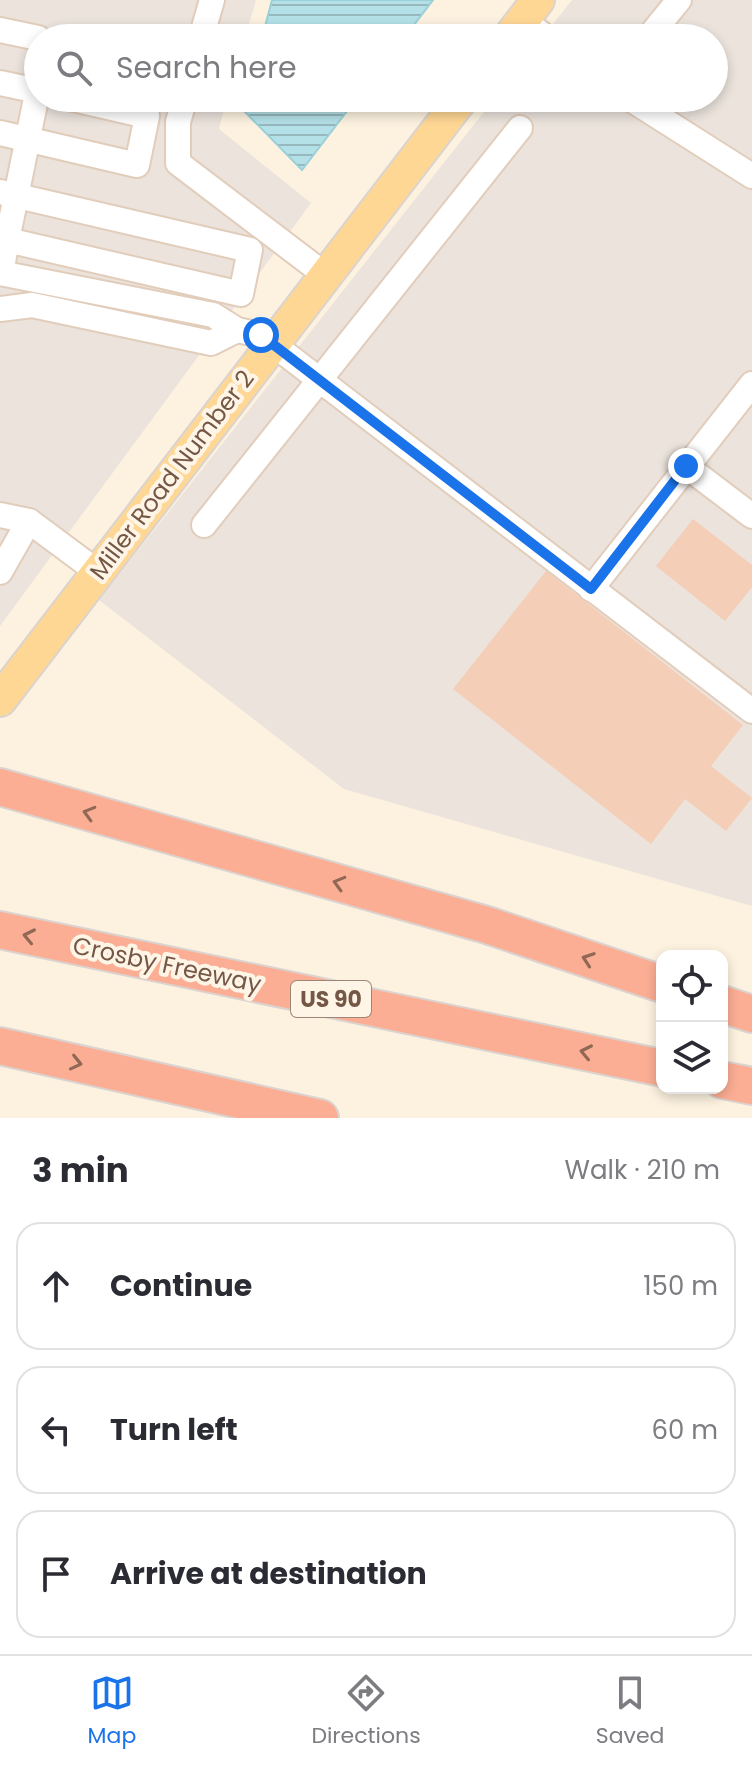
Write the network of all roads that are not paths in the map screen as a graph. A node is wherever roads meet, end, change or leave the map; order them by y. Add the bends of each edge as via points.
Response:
1 (212, 0) edge
2 (679, 0) edge
3 (205, 24) edge
4 (659, 24) edge
5 (0, 30) edge
6 (24, 35) edge
7 (0, 83) edge
8 (24, 87) edge
9 (33, 112) edge
10 (130, 112) edge
11 (181, 112) edge
12 (451, 112) edge
13 (651, 112) edge
14 (147, 116) junction
15 (178, 122) junction
16 (520, 128) dead end
17 (0, 133) edge
18 (26, 140) junction
19 (752, 176) edge
20 (8, 193) edge
21 (3, 240) edge
22 (0, 273) edge
23 (324, 274) junction
24 (76, 288) junction
25 (0, 309) edge
26 (70, 312) junction
27 (237, 330) junction
28 (272, 343) junction
29 (321, 382) junction
30 (752, 384) edge
31 (686, 466) junction
32 (0, 515) edge
33 (752, 516) edge
34 (29, 521) junction
35 (204, 525) dead end
36 (0, 572) edge
37 (99, 573) junction
38 (591, 589) junction
39 (0, 700) edge
40 (752, 711) edge
41 (0, 787) edge
42 (0, 930) edge
43 (656, 982) edge
44 (728, 1006) edge
45 (752, 1014) edge
46 (0, 1046) edge
47 (656, 1067) edge
48 (728, 1081) edge
49 (752, 1086) edge
50 (320, 1118) edge

1 - 3 lane
2 - 4 lane
5 - 6 lane
7 - 8 lane
9 - 18 lane
10 - 14 lane
11 - 15 lane
12 - 23 main road, Miller Road Number 2
13 - 19 lane
14 - 15 lane
14 - 18 lane via 137,165
15 - 23 lane via 178,163
16 - 29 lane
17 - 18 lane
18 - 20 lane
20 - 21 lane
20 - 21 lane via 250,250 241,294
21 - 22 lane
22 - 24 lane
23 - 28 main road, Miller Road Number 2
24 - 26 lane
24 - 27 lane via 213,315
25 - 26 lane via 32,305
26 - 27 lane via 211,343
27 - 28 lane
28 - 29 lane
28 - 37 main road, Miller Road Number 2
29 - 35 lane
29 - 38 lane
30 - 31 lane
31 - 33 lane
31 - 38 lane
32 - 34 lane
34 - 36 lane
34 - 37 lane
37 - 39 main road, Miller Road Number 2
38 - 40 lane
43 -> 41 highway via 487,925
47 -> 42 highway, Crosby Freeway / US 90
44 - 45 highway
46 -> 50 highway
48 - 49 highway

